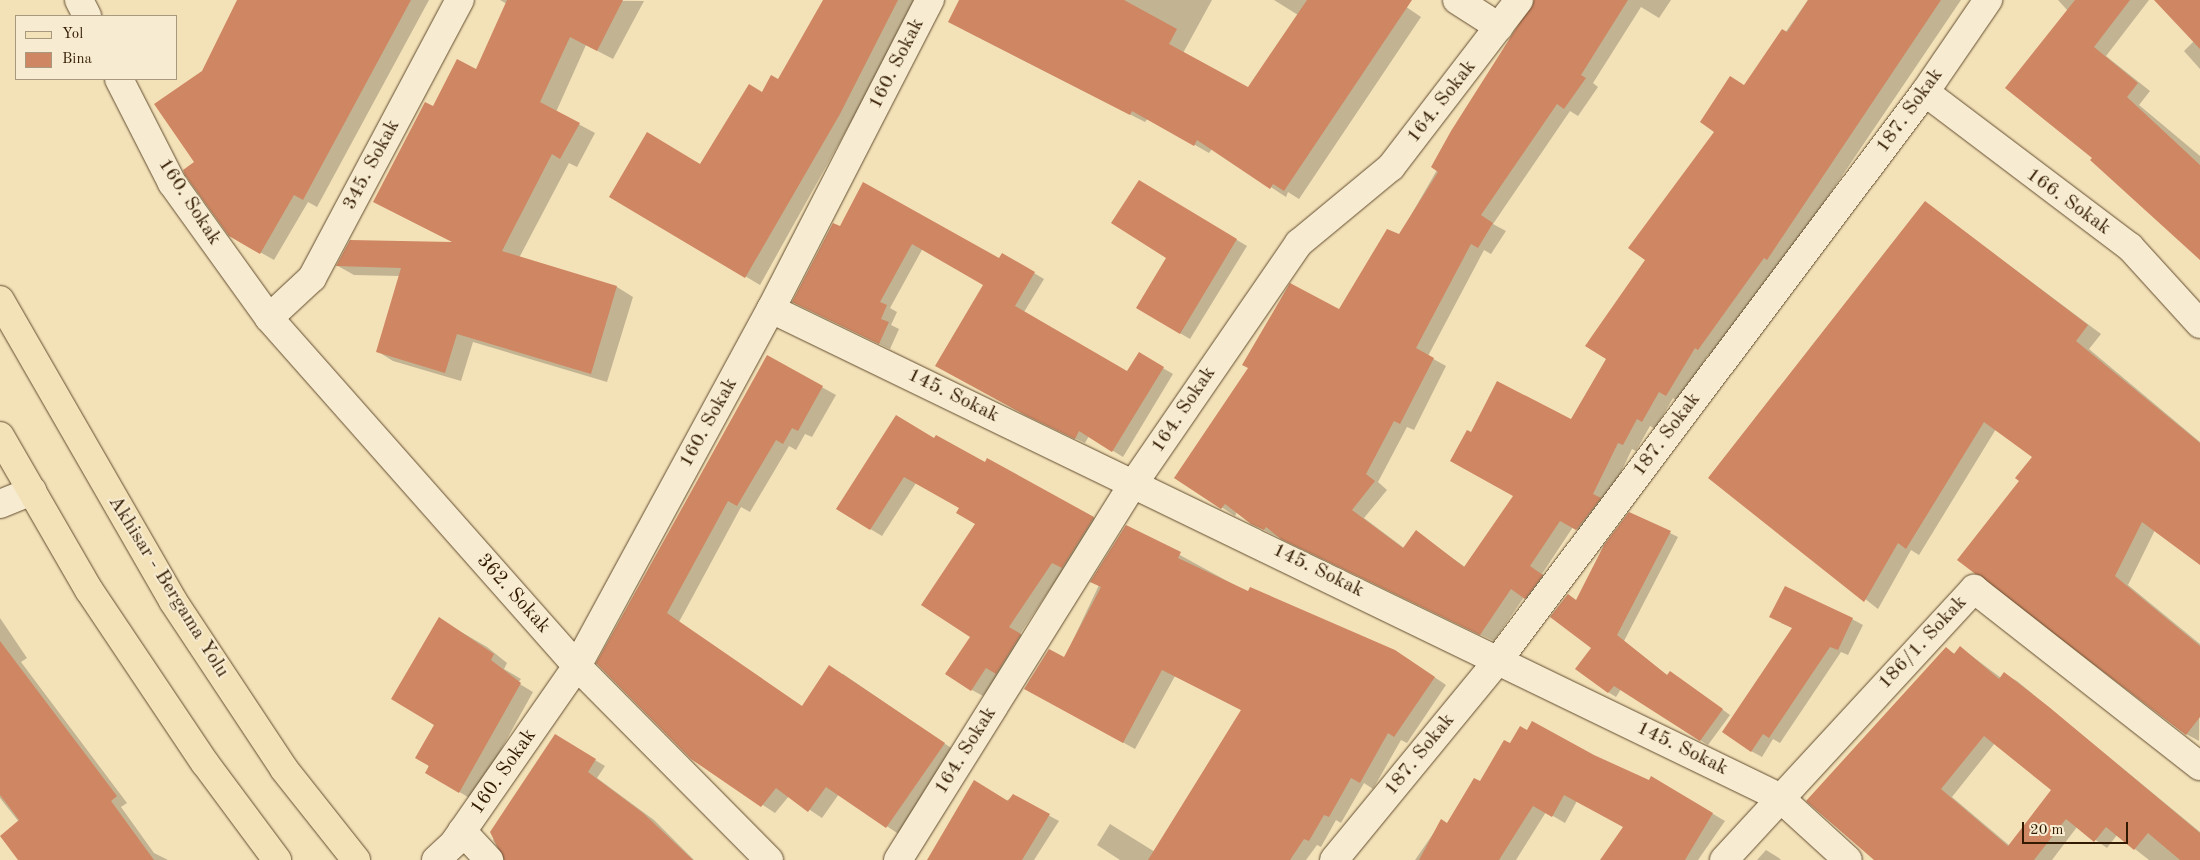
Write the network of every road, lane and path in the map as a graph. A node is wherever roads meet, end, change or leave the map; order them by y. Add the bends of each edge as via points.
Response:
1 (79, 0) edge
2 (460, 0) edge
3 (930, 0) edge
4 (1457, 0) edge
5 (1519, 0) edge
6 (1988, 0) edge
7 (87, 15) edge
8 (1499, 27) junction
9 (120, 80) edge
10 (1925, 92) junction
11 (0, 300) edge
12 (772, 309) junction
13 (269, 318) junction
14 (2200, 324) edge
15 (0, 436) edge
16 (1134, 483) junction
17 (32, 491) junction
18 (0, 504) edge
19 (1499, 659) junction
20 (577, 666) junction
21 (2200, 766) edge
22 (1779, 797) junction
23 (462, 831) junction
24 (277, 860) edge
25 (356, 860) edge
26 (436, 860) edge
27 (489, 860) edge
28 (769, 860) edge
29 (898, 860) edge
30 (1334, 860) edge
31 (1724, 860) edge
32 (1848, 860) edge

1 - 7 street
2 - 13 street, 345. Sokak via 312,278
3 - 12 street, 160. Sokak
4 - 8 street
5 - 8 street, 164. Sokak
6 - 10 street, 187. Sokak
8 - 16 street, 164. Sokak via 1392,167 1299,243
9 - 13 street, 160. Sokak via 172,183
10 - 14 street, 166. Sokak via 2130,247
10 - 19 street, 187. Sokak
11 - 25 main road, Akhisar - Bergama Yolu via 173,601 284,768
12 - 16 street, 145. Sokak
12 - 20 street, 160. Sokak
13 - 20 street, 362. Sokak
15 - 17 main road
16 - 19 street, 145. Sokak
16 - 29 street, 164. Sokak
17 - 18 street
17 - 24 main road via 89,590 204,763
19 - 22 street, 145. Sokak
19 - 30 street, 187. Sokak
20 - 23 street, 160. Sokak
20 - 28 street, 362. Sokak
21 - 22 street, 186/1. Sokak via 1974,589
22 - 31 street
22 - 32 street, 145. Sokak
23 - 26 street, 160. Sokak
23 - 27 street, 160. Sokak

